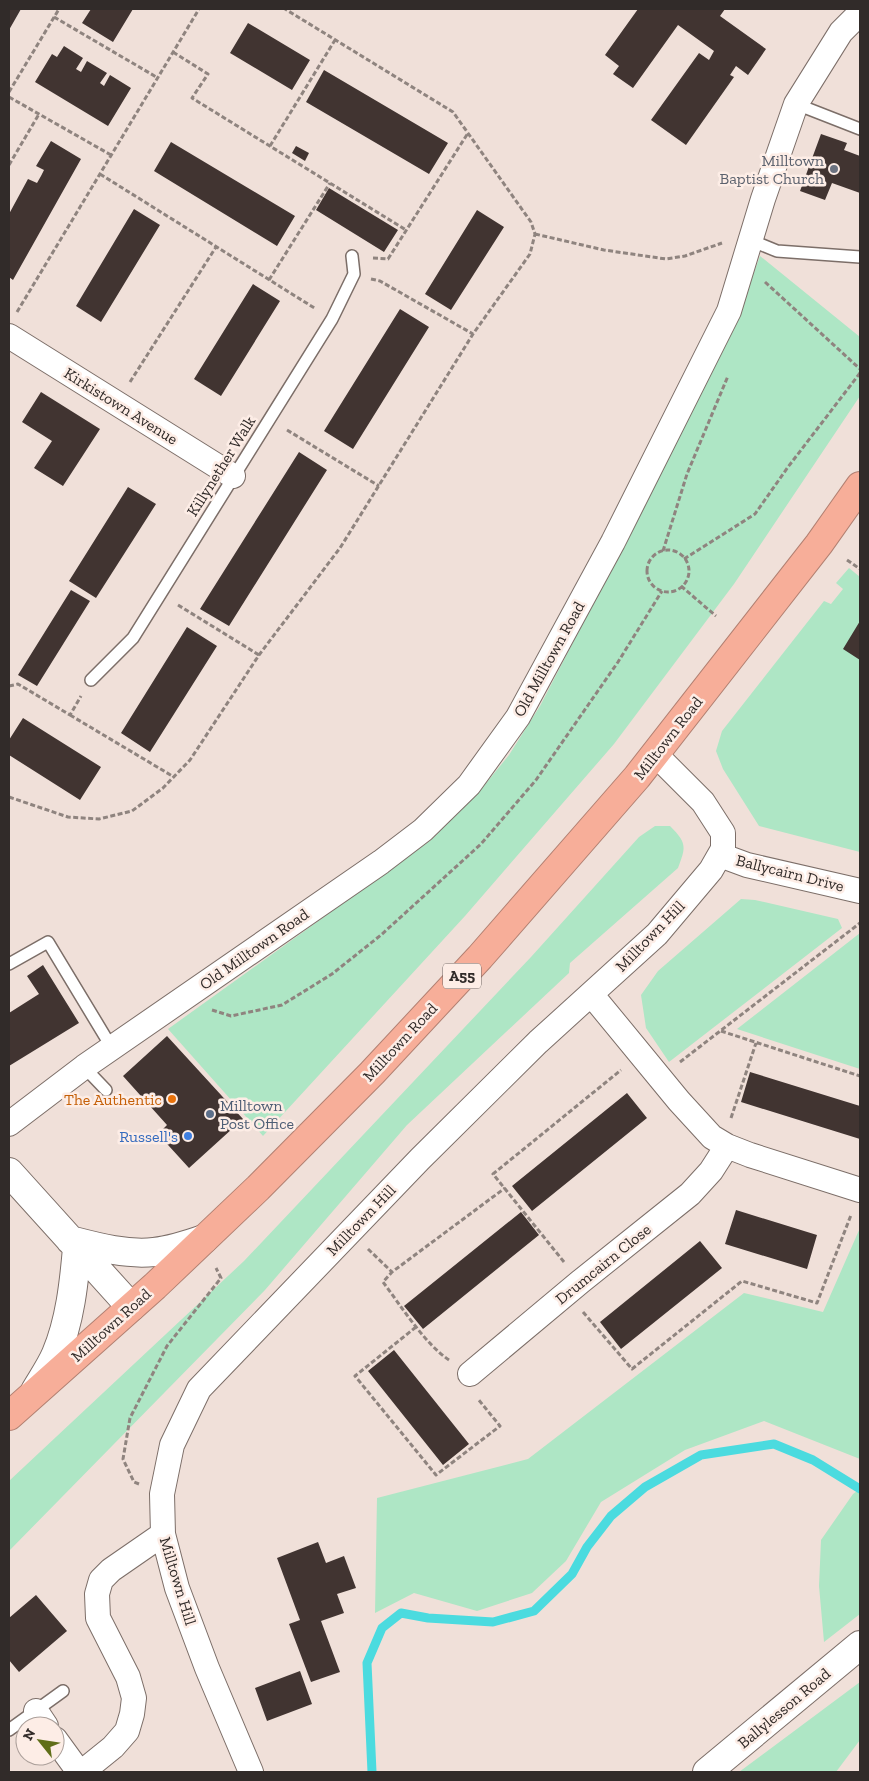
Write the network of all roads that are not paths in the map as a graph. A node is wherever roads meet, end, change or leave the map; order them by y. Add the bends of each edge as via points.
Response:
1 (860, 13) edge
2 (796, 104) junction
3 (860, 129) edge
4 (750, 240) junction
5 (352, 256) road end
6 (860, 257) edge
7 (11, 326) edge
8 (233, 476) junction
9 (860, 486) edge
10 (91, 680) road end
11 (656, 754) junction
12 (720, 855) junction
13 (860, 890) edge
14 (9, 964) edge
15 (591, 994) junction
16 (112, 1048) junction
17 (84, 1067) junction
18 (106, 1090) dead end
19 (9, 1124) edge
20 (727, 1146) junction
21 (9, 1172) edge
22 (860, 1190) edge
23 (204, 1240) junction
24 (74, 1244) junction
25 (131, 1307) junction
26 (470, 1374) road end
27 (32, 1396) junction
28 (9, 1416) edge
29 (163, 1534) junction
30 (860, 1645) edge
31 (63, 1691) dead end
32 (43, 1716) edge
33 (65, 1752) edge
34 (80, 1772) edge
35 (251, 1772) edge
36 (707, 1772) edge

1 - 2 street, Old Milltown Road via 842,32
2 - 3 lane
2 - 4 street, Old Milltown Road
4 - 6 lane via 777,250
4 - 16 street, Old Milltown Road via 729,311 613,542 518,717 469,785 423,830 381,862
5 - 8 lane, Killynether Walk via 354,274 332,319
7 - 8 street, Kirkistown Avenue via 117,403
8 - 10 lane, Killynether Walk via 132,638
9 - 11 highway, Milltown Road / A55 via 819,544
11 - 12 street, Milltown Hill via 704,802 723,833 724,849
11 - 23 highway, Milltown Road / A55 via 480,957 372,1073
12 - 13 street, Ballycairn Drive via 747,865
12 - 15 street, Milltown Hill via 656,934
14 - 16 lane via 48,942
15 - 20 street via 712,1137
15 - 29 street, Milltown Hill via 420,1159 199,1389 172,1445 162,1494
16 - 17 street, Old Milltown Road
17 - 18 lane
17 - 19 street, Old Milltown Road
20 - 22 street
20 - 26 street, Drumcairn Close via 711,1171 690,1194
21 - 24 street
23 - 24 street via 153,1252
23 - 25 highway, Milltown Road / A55
24 - 25 street
24 - 27 street via 74,1283 68,1316 56,1354
25 - 27 highway, Milltown Road / A55
27 - 28 highway, Milltown Road / A55
29 - 34 street via 101,1580 97,1594 98,1618 128,1677 134,1698 127,1731 113,1748
29 - 35 street, Milltown Hill via 180,1597
30 - 36 street, Ballylesson Road
31 - 32 lane
33 - 34 street

